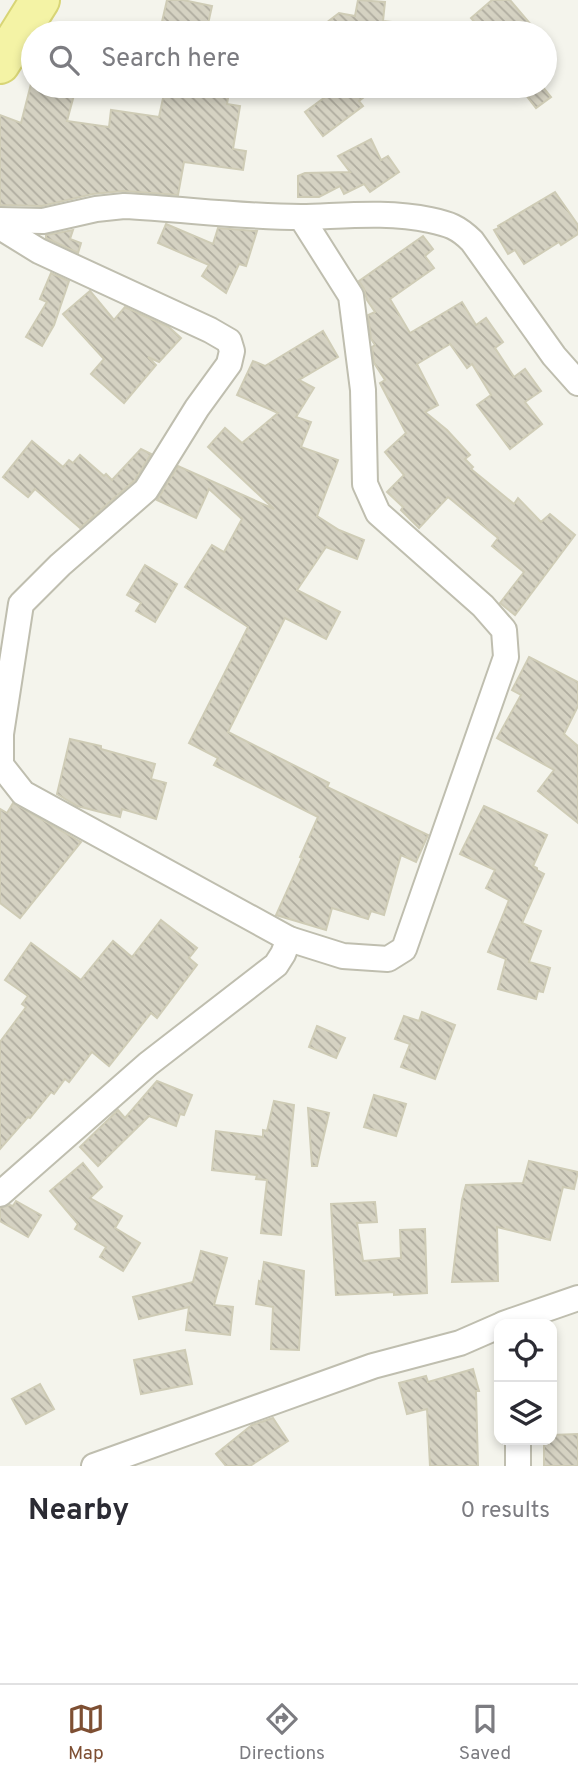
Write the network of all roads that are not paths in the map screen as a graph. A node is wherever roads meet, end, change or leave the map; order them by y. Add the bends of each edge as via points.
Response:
1 (40, 0) edge
2 (27, 21) edge
3 (21, 30) edge
4 (0, 64) edge
5 (300, 217) junction
6 (0, 220) edge
7 (0, 227) edge
8 (578, 383) edge
9 (289, 939) junction
10 (0, 1195) edge
11 (578, 1298) edge
12 (520, 1319) edge
13 (494, 1329) edge
14 (518, 1445) edge
15 (94, 1466) edge
16 (518, 1466) edge

1 - 2 main road
3 - 4 main road
5 - 6 street via 124,206 43,221
5 - 8 street via 411,216 461,230
5 - 9 street via 351,296 363,390 365,484 378,513 483,606 504,630 506,657 404,950 388,959 343,956
7 - 9 street via 38,251 210,330 229,341 232,351 229,364 146,490 21,604 1,734 1,765 23,793
9 - 10 street via 276,965 148,1064
11 - 12 street
13 - 15 street via 373,1366
14 - 16 street

